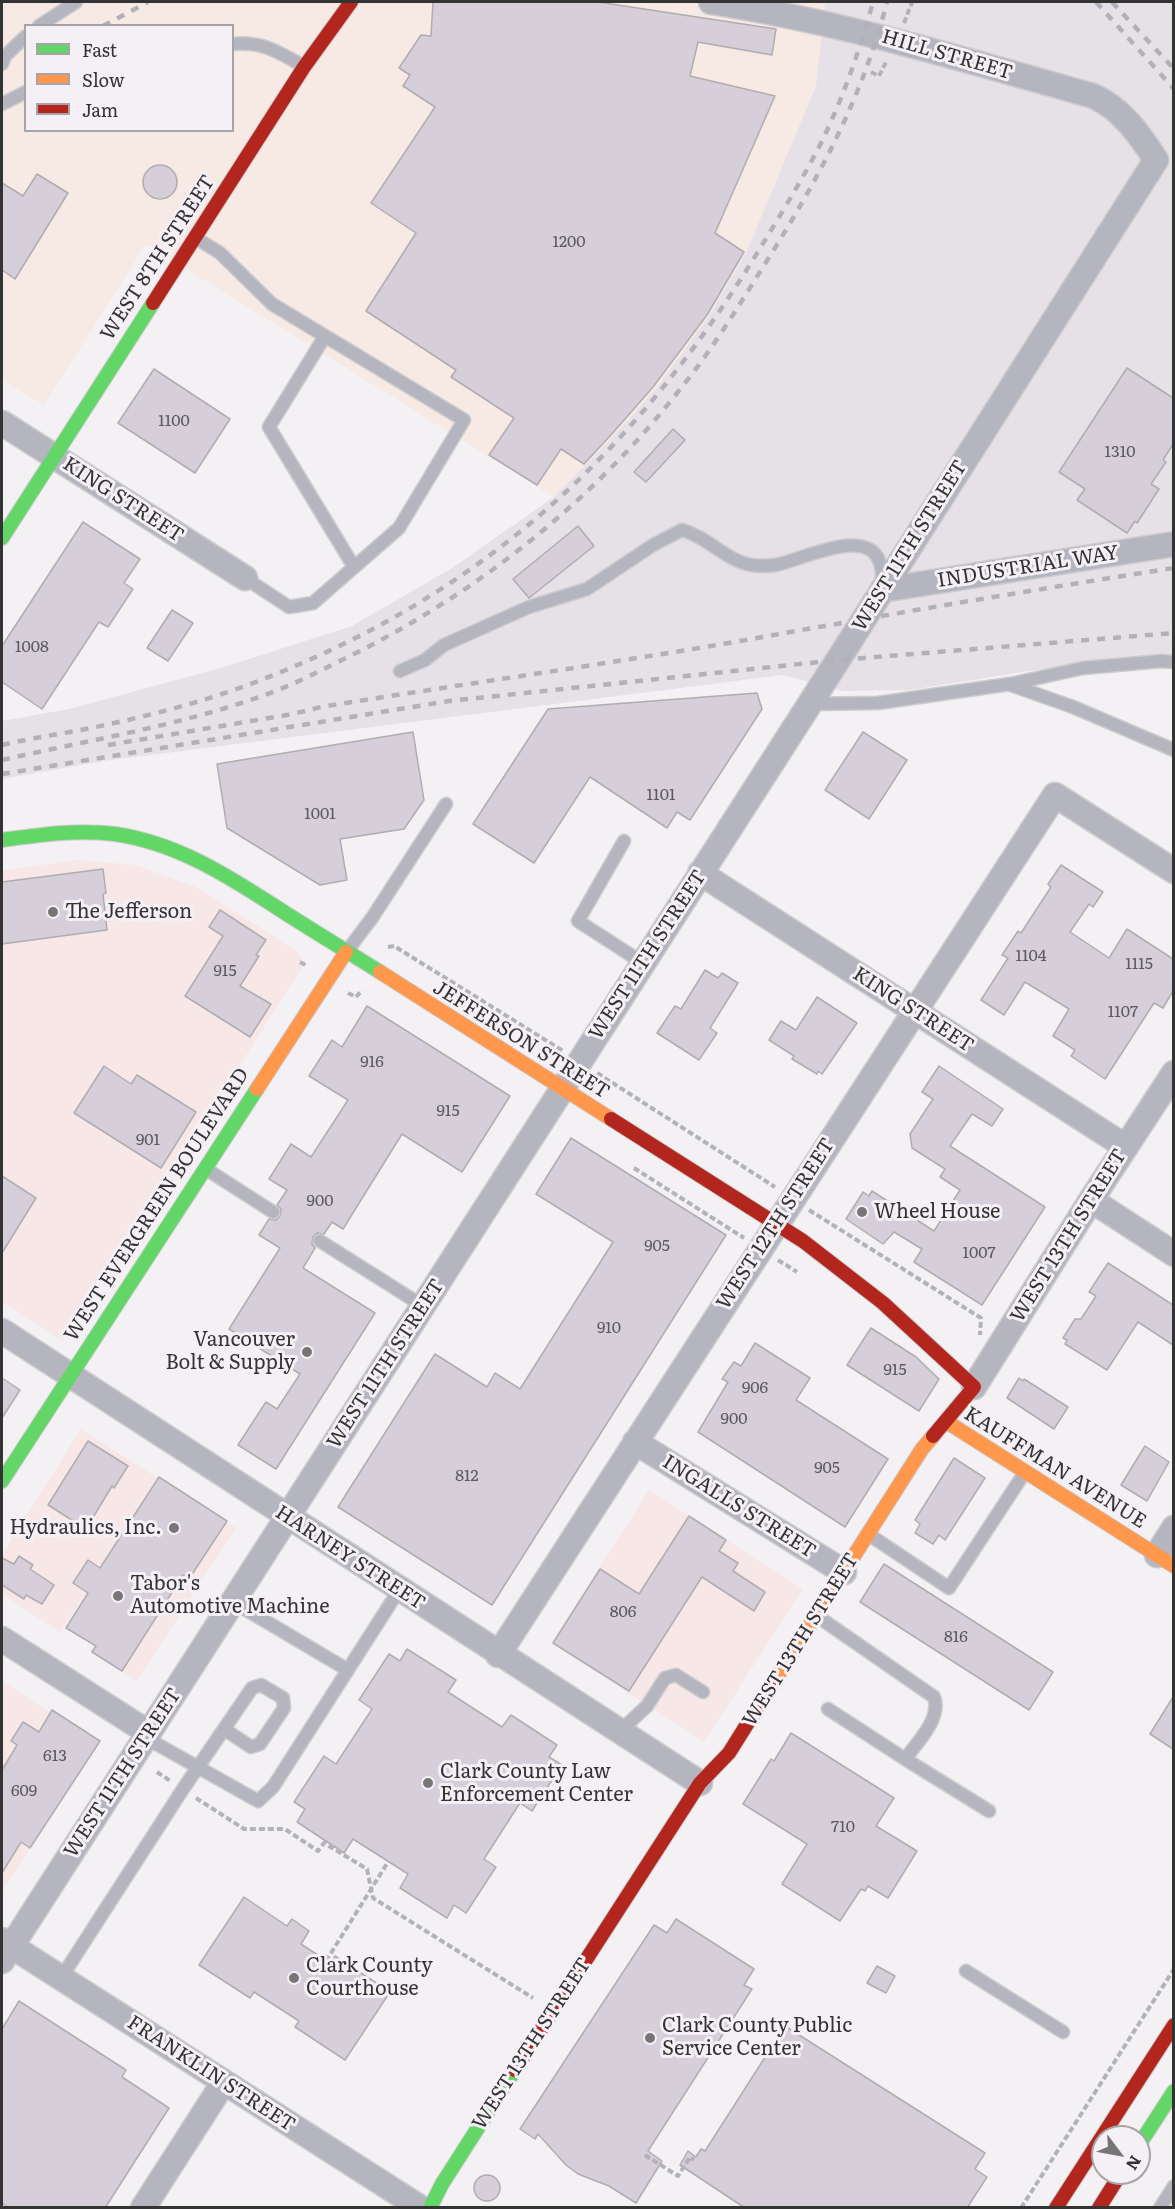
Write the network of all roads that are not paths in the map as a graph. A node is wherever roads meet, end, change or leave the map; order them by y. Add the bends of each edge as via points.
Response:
1 (76, 2) edge
2 (351, 2) edge
3 (711, 2) edge
4 (42, 24) edge
5 (24, 38) edge
6 (234, 44) edge
7 (2, 64) edge
8 (304, 67) junction
9 (24, 93) edge
10 (2, 104) edge
11 (1155, 160) joint
12 (195, 237) junction
13 (325, 336) junction
14 (2, 423) edge
15 (54, 456) junction
16 (2, 538) edge
17 (1173, 544) edge
18 (354, 567) junction
19 (245, 578) joint
20 (882, 590) junction
21 (1173, 662) edge
22 (400, 671) dead end
23 (1010, 684) junction
24 (809, 704) junction
25 (1173, 750) edge
26 (446, 804) dead end
27 (2, 840) edge
28 (624, 841) dead end
29 (1173, 871) edge
30 (700, 873) junction
31 (346, 952) junction
32 (643, 963) junction
33 (915, 1011) junction
34 (1173, 1073) edge
35 (562, 1089) junction
36 (1126, 1147) junction
37 (204, 1168) junction
38 (1091, 1200) junction
39 (273, 1212) dead end
40 (776, 1224) junction
41 (320, 1241) dead end
42 (1173, 1254) edge
43 (423, 1306) junction
44 (2, 1331) edge
45 (70, 1375) junction
46 (974, 1387) junction
47 (947, 1422) junction
48 (635, 1442) junction
49 (1026, 1471) junction
50 (2, 1481) edge
51 (287, 1518) junction
52 (1173, 1528) edge
53 (868, 1534) junction
54 (1165, 1560) edge
55 (844, 1572) junction
56 (399, 1590) junction
57 (233, 1602) junction
58 (816, 1616) junction
59 (2, 1639) edge
60 (498, 1654) junction
61 (348, 1670) junction
62 (703, 1692) dead end
63 (828, 1709) dead end
64 (224, 1729) junction
65 (619, 1732) junction
66 (147, 1735) junction
67 (905, 1759) junction
68 (197, 1768) junction
69 (700, 1783) junction
70 (988, 1811) dead end
71 (5, 1949) edge
72 (966, 1971) dead end
73 (61, 1978) junction
74 (1173, 2025) edge
75 (1063, 2032) dead end
76 (224, 2082) junction
77 (1173, 2091) edge
78 (1151, 2126) edge
79 (1113, 2185) edge
80 (1173, 2186) edge
81 (143, 2208) edge
82 (421, 2208) edge
83 (430, 2208) edge
84 (1056, 2208) edge
85 (1099, 2208) edge
86 (1160, 2208) edge

1 - 4 lane
2 - 8 street, WEST 8TH STREET
3 - 11 street, HILL STREET via 844,27 1093,96 1127,122
5 - 7 lane
6 - 8 lane via 272,48
8 - 12 street, WEST 8TH STREET
9 - 10 lane
11 - 20 street, WEST 11TH STREET
12 - 13 lane via 220,253 272,304
12 - 15 street, WEST 8TH STREET
13 - 18 lane via 269,427
13 - 18 lane via 464,420 399,528
14 - 15 street, KING STREET
15 - 16 street, WEST 8TH STREET
15 - 19 street, KING STREET
17 - 20 street, INDUSTRIAL WAY
18 - 19 lane via 313,603 289,607
20 - 22 lane via 881,566 865,546 849,545 774,566 752,566 731,559 695,533 682,530 588,589 529,607 444,645 425,660
20 - 24 street, WEST 11TH STREET
21 - 23 lane via 1083,668
23 - 24 lane via 878,703
23 - 25 lane
24 - 30 street, WEST 11TH STREET
26 - 31 lane
27 - 31 street, JEFFERSON STREET via 86,831 164,845 218,870
28 - 32 lane via 578,921
29 - 33 street, WEST 12TH STREET via 1055,795
30 - 32 street, WEST 11TH STREET
30 - 33 street, KING STREET
31 - 35 street, JEFFERSON STREET
31 - 37 street, WEST EVERGREEN BOULEVARD
32 - 35 street, WEST 11TH STREET
33 - 36 street, KING STREET
33 - 40 street, WEST 12TH STREET
34 - 36 street, WEST 13TH STREET
35 - 40 street, JEFFERSON STREET
35 - 43 street, WEST 11TH STREET
36 - 38 street, WEST 13TH STREET
37 - 39 lane
37 - 45 street, WEST EVERGREEN BOULEVARD
38 - 42 street
38 - 46 street, WEST 13TH STREET
40 - 46 street, JEFFERSON STREET via 883,1303
40 - 48 street, WEST 12TH STREET
41 - 43 lane
43 - 51 street, WEST 11TH STREET
44 - 45 street, HARNEY STREET
45 - 50 street, WEST EVERGREEN BOULEVARD
45 - 51 street, HARNEY STREET
46 - 47 street, WEST 13TH STREET
47 - 49 street, KAUFFMAN AVENUE
47 - 53 street, WEST 13TH STREET via 922,1449
48 - 55 street, INGALLS STREET
48 - 60 street, WEST 12TH STREET
49 - 53 lane via 949,1588
49 - 54 street, KAUFFMAN AVENUE
51 - 56 street, HARNEY STREET
51 - 57 street, WEST 11TH STREET
52 - 54 street
53 - 55 street, WEST 13TH STREET
55 - 58 street, WEST 13TH STREET
56 - 60 street, HARNEY STREET
56 - 61 lane
57 - 61 lane
57 - 66 street, WEST 11TH STREET
58 - 67 lane via 934,1697 937,1704 932,1719
58 - 69 street, WEST 13TH STREET via 729,1754
59 - 66 street
60 - 65 street, HARNEY STREET
61 - 68 lane via 273,1787 258,1801
62 - 65 lane via 676,1675 665,1678 647,1706
63 - 67 lane
64 - 64 lane via 252,1688 261,1685 283,1698 284,1708 260,1744 251,1747
64 - 68 lane
65 - 69 street, HARNEY STREET
66 - 68 lane
66 - 71 street, WEST 11TH STREET
67 - 70 lane
68 - 73 lane
69 - 83 street, WEST 13TH STREET
71 - 73 street, FRANKLIN STREET
72 - 75 lane
73 - 76 street, FRANKLIN STREET
74 - 84 street
76 - 81 street
76 - 82 street, FRANKLIN STREET
77 - 78 street
79 - 85 street
80 - 86 lane

